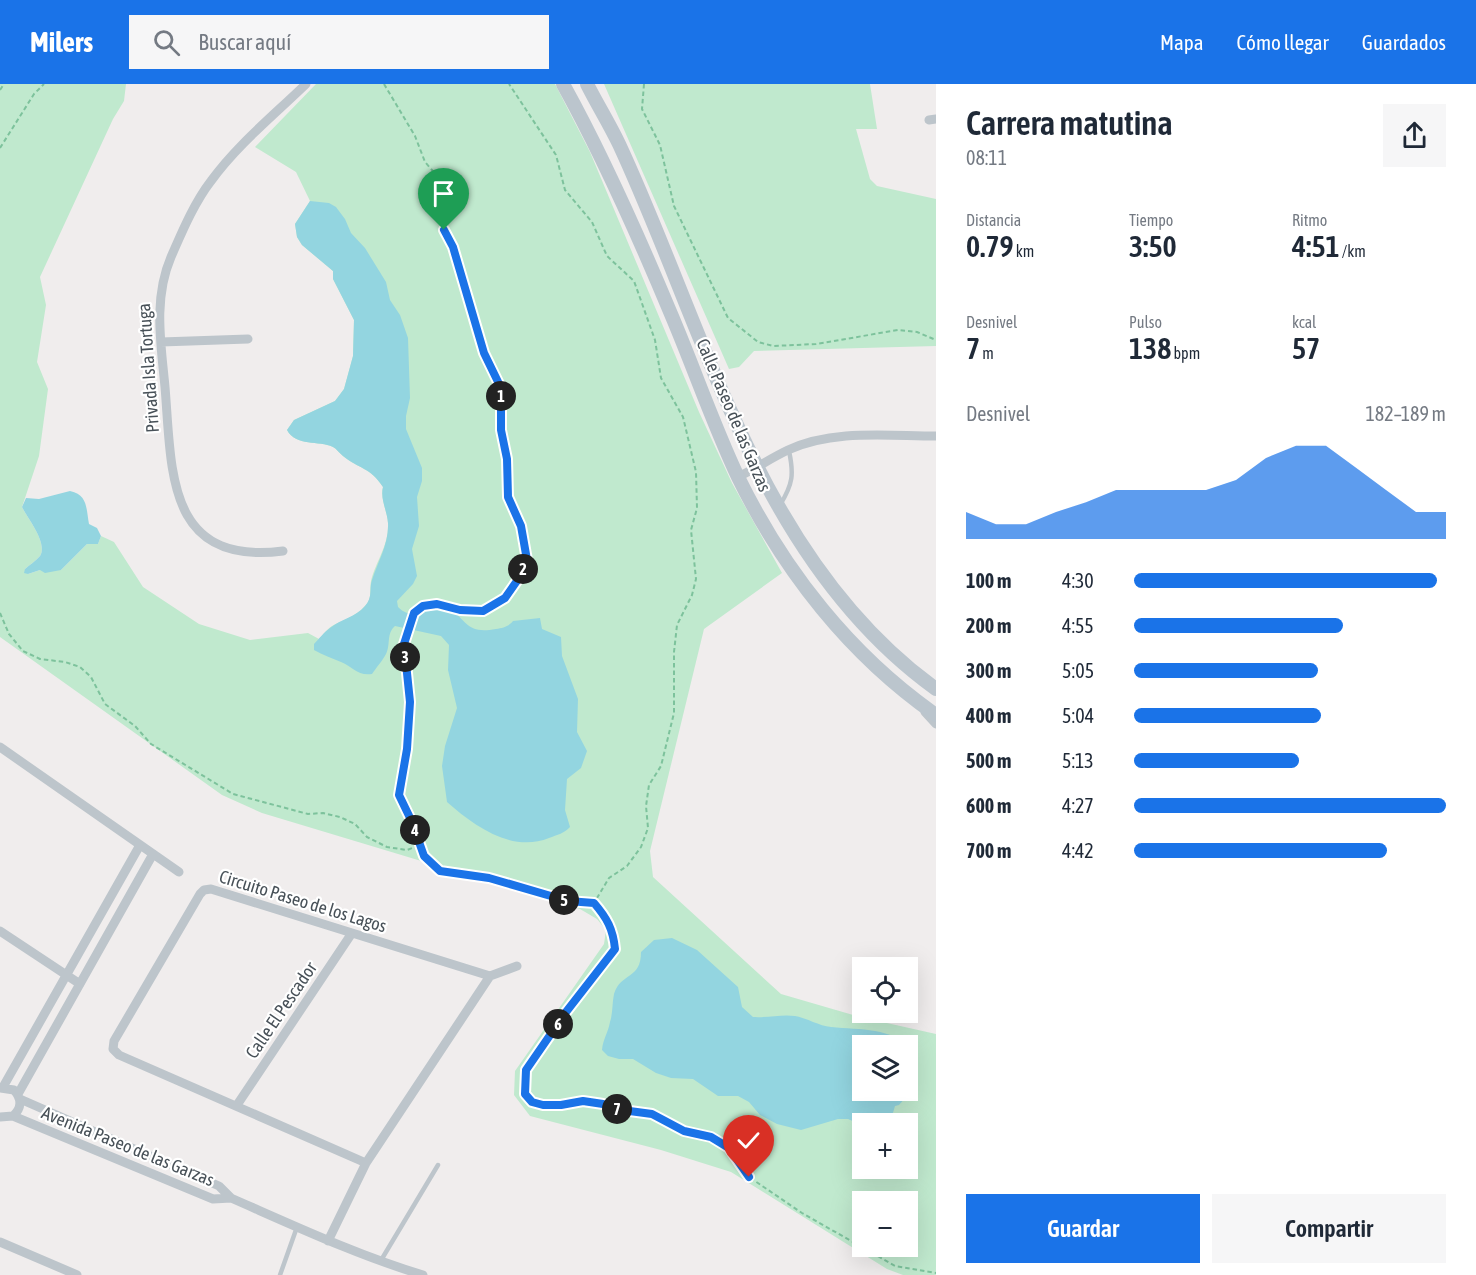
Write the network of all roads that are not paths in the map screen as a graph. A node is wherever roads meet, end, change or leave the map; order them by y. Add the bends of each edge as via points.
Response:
1 (306, 84) edge
2 (563, 84) edge
3 (587, 84) edge
4 (248, 339) dead end
5 (161, 342) junction
6 (936, 436) edge
7 (788, 450) junction
8 (757, 467) junction
9 (738, 477) junction
10 (779, 507) junction
11 (283, 551) dead end
12 (860, 619) junction
13 (843, 633) junction
14 (936, 689) edge
15 (916, 701) junction
16 (936, 715) edge
17 (936, 724) edge
18 (0, 747) edge
19 (140, 845) junction
20 (153, 854) junction
21 (179, 872) dead end
22 (0, 931) edge
23 (352, 933) junction
24 (517, 966) dead end
25 (490, 976) junction
26 (66, 977) junction
27 (80, 984) junction
28 (1, 1088) edge
29 (19, 1097) junction
30 (237, 1105) junction
31 (4, 1119) edge
32 (366, 1163) junction
33 (438, 1165) dead end
34 (231, 1198) junction
35 (297, 1227) junction
36 (328, 1241) junction
37 (0, 1242) edge
38 (380, 1262) junction
39 (77, 1275) edge
40 (280, 1275) edge
41 (423, 1275) edge

1 - 5 street, Privada Isla Tortuga via 228,160 196,205 160,288
2 - 9 street, Calle Paseo de las Garzas via 597,144
3 - 8 street, Calle Paseo de las Garzas via 618,143
4 - 5 street
5 - 11 street, Privada Isla Tortuga via 172,472 184,511 202,533 227,548 259,554
6 - 7 street via 835,437
7 - 8 street
7 - 10 lane via 793,471 789,490
8 - 9 street
8 - 10 street, Calle Paseo de las Garzas
9 - 13 street, Calle Paseo de las Garzas via 785,560
10 - 12 street, Calle Paseo de las Garzas via 807,554
12 - 13 street
12 - 14 street, Calle Paseo de las Garzas via 891,652
13 - 15 street, Calle Paseo de las Garzas
15 - 16 street, Calle Paseo de las Garzas
15 - 17 street
18 - 19 street
19 - 20 street
19 - 26 street
20 - 21 street
20 - 27 street
22 - 26 street
23 - 25 street, Circuito Paseo de los Lagos
23 - 30 street, Calle El Pescador
23 - 30 street, Circuito Paseo de los Lagos via 211,889 200,894 114,1041 113,1049
24 - 25 street
25 - 32 street
26 - 27 street
26 - 28 street
27 - 29 street
28 - 29 street, Avenida Paseo de las Garzas via 9,1088
29 - 31 street via 20,1106
29 - 34 street, Avenida Paseo de las Garzas via 219,1186
30 - 32 street, Circuito Paseo de los Lagos
31 - 34 street, Avenida Paseo de las Garzas via 213,1199
32 - 36 street
33 - 38 lane
34 - 35 street, Avenida Paseo de las Garzas
35 - 36 street, Avenida Paseo de las Garzas
35 - 40 lane
36 - 38 street, Avenida Paseo de las Garzas
37 - 39 street
38 - 41 street, Avenida Paseo de las Garzas

